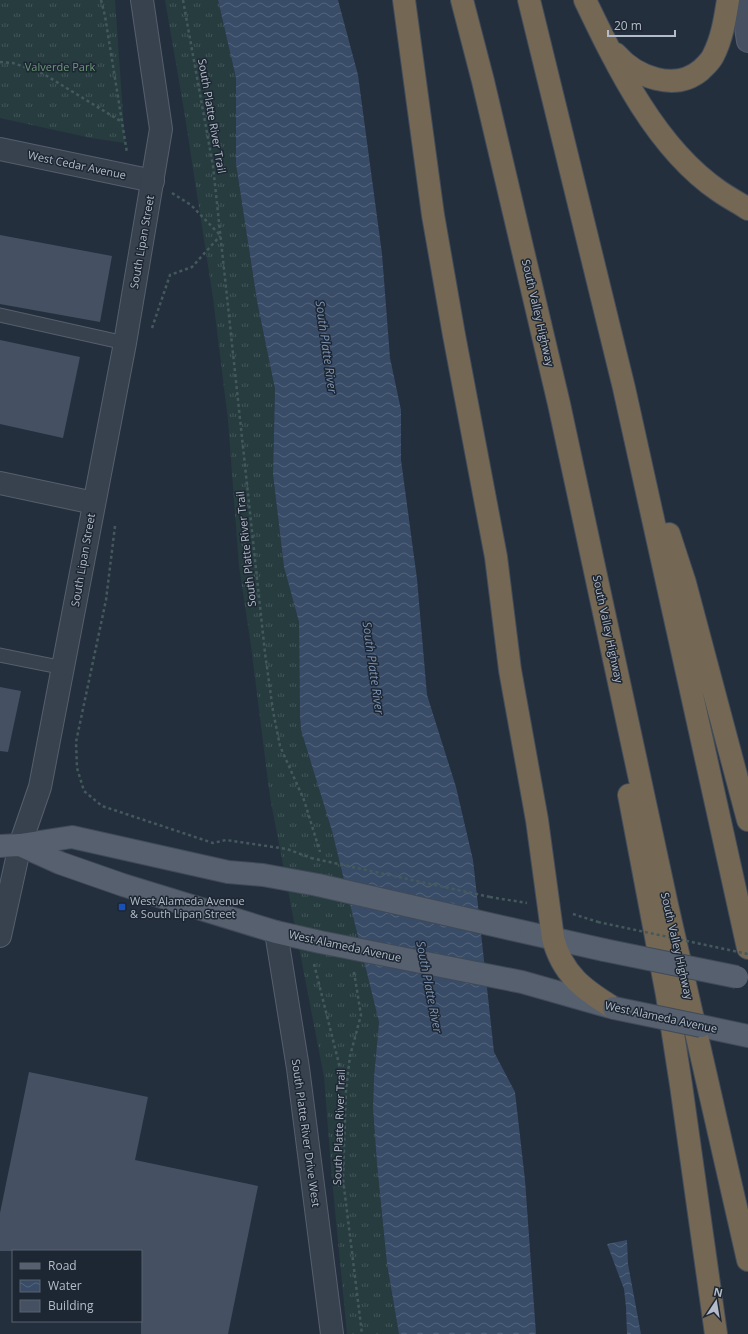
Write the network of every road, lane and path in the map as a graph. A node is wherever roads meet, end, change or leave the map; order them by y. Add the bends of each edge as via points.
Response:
1 (101, 0) edge
2 (142, 0) edge
3 (184, 0) edge
4 (404, 0) edge
5 (462, 0) edge
6 (529, 0) edge
7 (585, 0) edge
8 (728, 0) edge
9 (742, 0) edge
10 (604, 40) junction
11 (748, 41) edge
12 (0, 62) edge
13 (122, 122) junction
14 (0, 149) edge
15 (130, 176) junction
16 (153, 182) junction
17 (748, 209) edge
18 (221, 236) junction
19 (0, 315) edge
20 (151, 330) dead end
21 (125, 343) junction
22 (624, 388) junction
23 (559, 404) junction
24 (0, 483) edge
25 (94, 503) junction
26 (115, 524) dead end
27 (0, 654) edge
28 (64, 668) junction
29 (748, 820) edge
30 (10, 845) edge
31 (320, 852) dead end
32 (490, 897) dead end
33 (598, 922) dead end
34 (276, 932) junction
35 (0, 936) edge
36 (553, 938) junction
37 (748, 948) edge
38 (748, 954) edge
39 (355, 960) junction
40 (316, 969) dead end
41 (748, 979) edge
42 (614, 1008) junction
43 (748, 1036) edge
44 (346, 1090) junction
45 (748, 1260) edge
46 (332, 1334) edge
47 (362, 1334) edge
48 (716, 1334) edge

1 - 13 path
2 - 16 street via 161,129
3 - 18 path, South Platte River Trail via 213,166
4 - 36 highway via 433,215 496,557 510,670 537,820
5 - 23 highway, South Valley Highway
6 - 22 highway
7 - 10 highway
8 - 10 highway via 723,29 713,57 694,76 672,81 648,76 629,66
9 - 11 main road
10 - 17 highway via 637,100 659,132 697,173 719,191
12 - 13 path via 42,73
13 - 15 path
14 - 15 street, West Cedar Avenue
15 - 16 street, West Cedar Avenue
16 - 18 path via 192,205
16 - 21 street, South Lipan Street
18 - 20 path via 192,267 170,276
18 - 31 path, South Platte River Trail via 273,711 280,746 304,800
19 - 21 lane
21 - 25 street, South Lipan Street
22 - 29 highway via 685,583
22 - 37 highway
23 - 45 highway, South Valley Highway via 667,904
23 - 48 highway via 667,995
24 - 25 street
25 - 28 street, South Lipan Street
26 - 32 path, bridge via 106,600 76,742 77,768 84,791 102,806 214,843 226,840 286,849 311,858
27 - 28 lane
28 - 30 street, South Lipan Street via 40,787
30 - 34 main road, West Alameda Avenue via 123,885
30 - 35 street, South Lipan Street
30 - 36 main road, bridge via 72,837 228,872 263,875 318,885
33 - 38 path, bridge
34 - 39 main road, West Alameda Avenue
34 - 46 street, South Platte River Drive West via 298,1068
36 - 41 main road, bridge
36 - 42 highway via 561,960 570,974 587,991
39 - 42 main road, West Alameda Avenue via 522,982
39 - 44 path, South Platte River Trail via 362,1015 350,1056
40 - 44 path via 314,964
42 - 43 main road, West Alameda Avenue, bridge
44 - 47 path, South Platte River Trail via 343,1179

